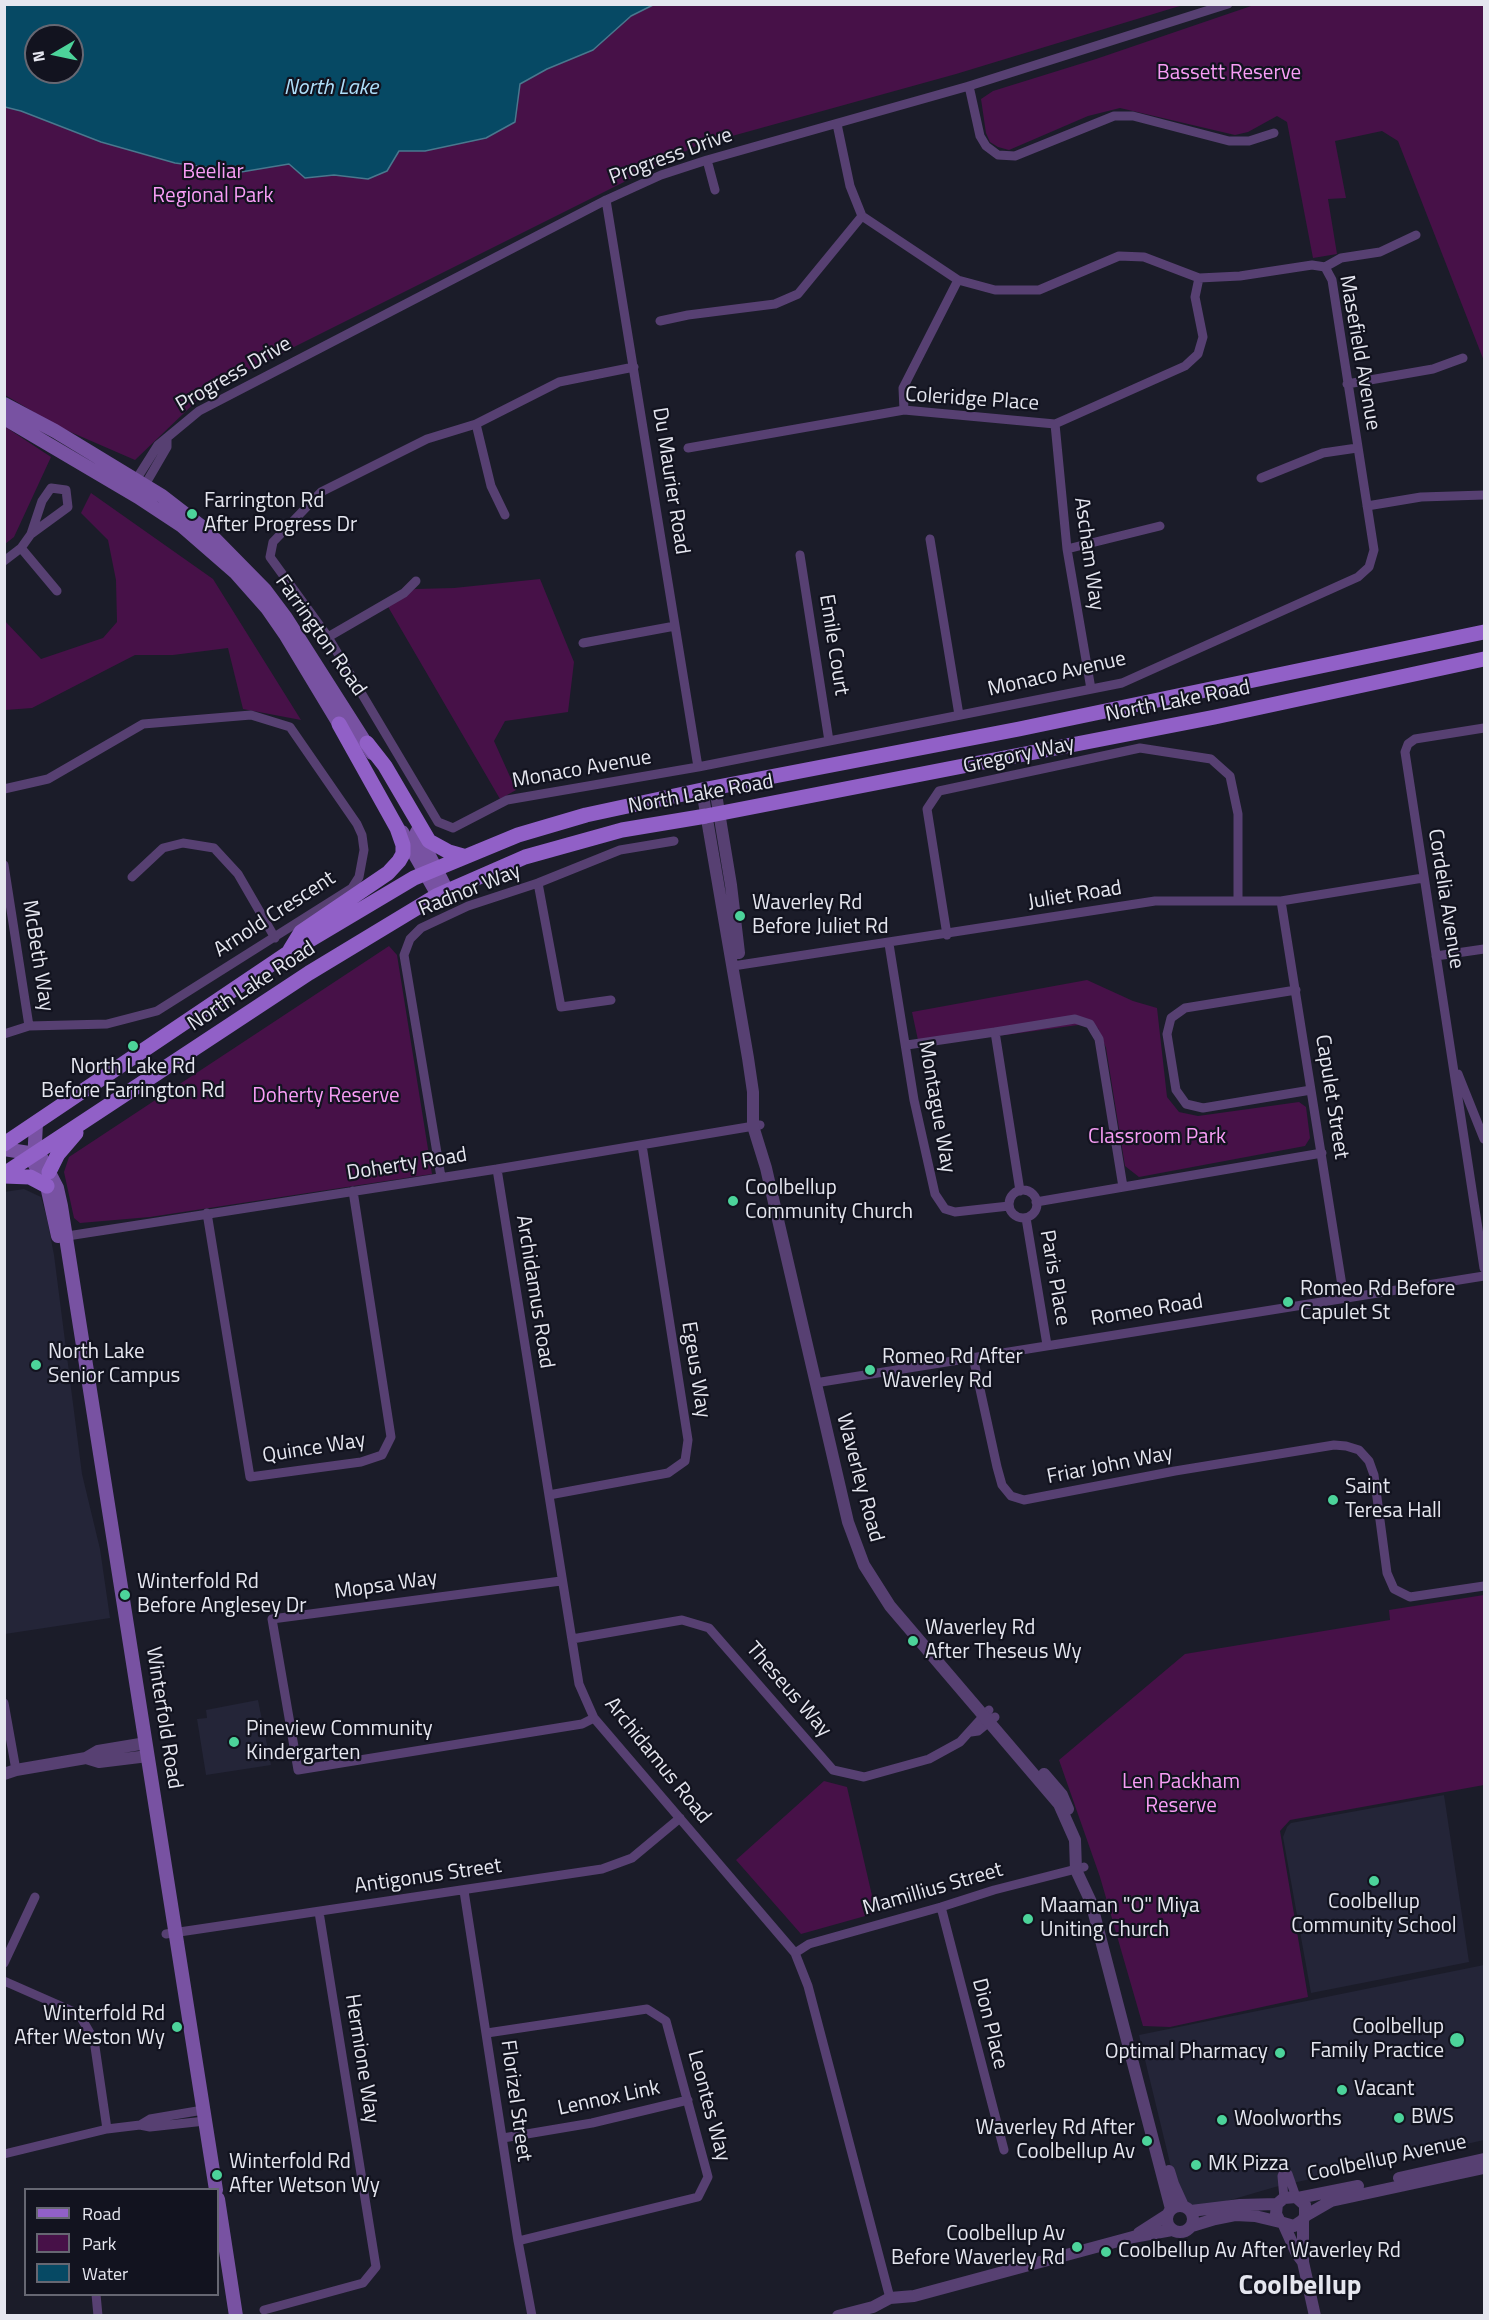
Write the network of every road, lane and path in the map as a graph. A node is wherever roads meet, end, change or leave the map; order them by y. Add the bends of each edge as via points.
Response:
1 (1228, 4) edge
2 (969, 86) junction
3 (837, 124) junction
4 (1274, 133) dead end
5 (707, 160) junction
6 (715, 190) dead end
7 (606, 201) junction
8 (862, 216) junction
9 (1416, 235) dead end
10 (1325, 267) junction
11 (1199, 278) junction
12 (958, 280) junction
13 (660, 321) dead end
14 (1463, 358) dead end
15 (634, 367) junction
16 (1347, 384) junction
17 (4, 404) edge
18 (904, 410) junction
19 (4, 418) edge
20 (476, 424) junction
21 (1055, 424) junction
22 (688, 447) dead end
23 (1357, 448) junction
24 (1261, 478) dead end
25 (137, 489) junction
26 (1485, 495) edge
27 (1366, 506) junction
28 (505, 515) dead end
29 (1160, 526) dead end
30 (31, 534) junction
31 (930, 539) dead end
32 (21, 548) junction
33 (1067, 549) junction
34 (800, 555) dead end
35 (4, 561) edge
36 (1369, 567) joint
37 (416, 580) dead end
38 (57, 591) dead end
39 (675, 626) junction
40 (1485, 632) edge
41 (328, 637) junction
42 (583, 643) dead end
43 (1485, 659) edge
44 (1091, 689) junction
45 (959, 715) junction
46 (339, 724) junction
47 (1485, 728) edge
48 (830, 741) junction
49 (367, 743) junction
50 (698, 767) junction
51 (4, 789) edge
52 (708, 789) junction
53 (713, 815) junction
54 (674, 841) dead end
55 (463, 856) junction
56 (4, 865) edge
57 (431, 870) junction
58 (132, 877) dead end
59 (1423, 878) junction
60 (538, 883) junction
61 (442, 893) junction
62 (1238, 901) junction
63 (1281, 901) junction
64 (947, 935) junction
65 (275, 938) junction
66 (889, 944) junction
67 (1485, 949) edge
68 (288, 953) junction
69 (1436, 957) junction
70 (737, 966) junction
71 (1296, 990) junction
72 (611, 1000) dead end
73 (29, 1026) junction
74 (995, 1032) junction
75 (4, 1034) edge
76 (907, 1046) junction
77 (1452, 1061) junction
78 (1311, 1090) junction
79 (86, 1121) junction
80 (36, 1123) junction
81 (757, 1126) junction
82 (1485, 1139) edge
83 (4, 1144) edge
84 (642, 1145) junction
85 (4, 1149) edge
86 (1322, 1153) junction
87 (35, 1154) junction
88 (497, 1169) junction
89 (4, 1175) edge
90 (441, 1177) junction
91 (48, 1179) junction
92 (1123, 1187) junction
93 (353, 1191) junction
94 (1020, 1191) junction
95 (1036, 1202) junction
96 (1009, 1206) junction
97 (207, 1213) junction
98 (1026, 1218) junction
99 (62, 1237) junction
100 (1485, 1268) edge
101 (1485, 1276) edge
102 (1344, 1298) junction
103 (1047, 1345) junction
104 (974, 1357) junction
105 (819, 1382) junction
106 (549, 1495) junction
107 (561, 1581) junction
108 (1485, 1586) edge
109 (572, 1639) junction
110 (4, 1703) edge
111 (989, 1716) junction
112 (594, 1718) junction
113 (142, 1750) junction
114 (10, 1772) edge
115 (680, 1818) junction
116 (1080, 1869) junction
117 (464, 1891) junction
118 (35, 1897) dead end
119 (941, 1907) junction
120 (319, 1912) junction
121 (170, 1933) junction
122 (795, 1953) junction
123 (4, 1963) edge
124 (4, 1981) edge
125 (487, 2033) junction
126 (688, 2100) junction
127 (200, 2116) junction
128 (107, 2129) junction
129 (503, 2138) junction
130 (1004, 2150) dead end
131 (4, 2154) edge
132 (1485, 2159) edge
133 (1485, 2168) edge
134 (1390, 2184) junction
135 (208, 2188) edge
136 (216, 2188) edge
137 (1289, 2199) junction
138 (219, 2206) edge
139 (1178, 2211) junction
140 (1304, 2218) junction
141 (1282, 2223) junction
142 (1192, 2226) junction
143 (1172, 2230) junction
144 (1133, 2237) junction
145 (518, 2241) junction
146 (219, 2258) edge
147 (1303, 2262) junction
148 (96, 2296) edge
149 (890, 2298) junction
150 (264, 2310) dead end
151 (98, 2316) edge
152 (228, 2316) edge
153 (236, 2316) edge
154 (532, 2316) edge
155 (838, 2316) edge
156 (1315, 2316) edge

1 - 2 street, Progress Drive
2 - 3 street, Progress Drive
2 - 4 street via 982,140 998,154 1009,156 1114,116 1133,116 1229,141 1249,141
3 - 5 street, Progress Drive
3 - 8 street via 850,186
5 - 6 street
5 - 7 street, Progress Drive via 662,175
7 - 15 street, Du Maurier Road
7 - 25 street, Progress Drive via 199,411 158,445
8 - 12 street, Masefield Avenue
8 - 13 street via 798,294 775,304
9 - 10 street via 1380,252 1341,258
10 - 11 street, Masefield Avenue via 1312,265
10 - 16 street, Masefield Avenue via 1332,280
11 - 12 street, Masefield Avenue via 1144,257 1119,256 1039,290 995,290
11 - 21 street, Coleridge Place via 1195,297 1203,337 1198,354 1185,366
12 - 18 street via 903,388
14 - 16 street via 1433,369
15 - 20 street, Monaco Avenue via 559,382
15 - 39 street, Du Maurier Road
16 - 23 street, Masefield Avenue
17 - 25 main road, Farrington Road via 55,431
18 - 21 street, Coleridge Place
18 - 22 street, Coleridge Place
19 - 25 main road, Farrington Road
20 - 28 street via 491,486
20 - 41 street, Monaco Avenue via 427,439 321,492 273,542 270,557
21 - 33 street, Ascham Way
23 - 24 street via 1323,453
23 - 27 street, Masefield Avenue
25 - 46 main road, Farrington Road via 248,586 285,634
25 - 49 main road, Farrington Road via 181,510 265,590
26 - 27 street via 1421,497
27 - 36 street, Masefield Avenue via 1374,550
29 - 33 street
30 - 30 street via 42,501 51,488 66,490 68,507
30 - 32 street
31 - 45 street
32 - 35 street
32 - 38 street
33 - 44 street, Ascham Way
34 - 48 street, Emile Court
36 - 44 street, Monaco Avenue via 1358,577 1122,683
37 - 41 street via 404,593
39 - 42 street
39 - 50 street, Du Maurier Road
40 - 52 main road, North Lake Road
41 - 50 street, Monaco Avenue via 438,822 453,828 507,800
43 - 53 main road, North Lake Road via 1204,719
44 - 45 street, Monaco Avenue
45 - 48 street, Monaco Avenue
46 - 57 main road, Farrington Road
46 - 68 main road via 398,828 403,854 388,873 301,932
47 - 59 street, Cordelia Avenue via 1416,739 1408,744 1405,752
48 - 50 street, Monaco Avenue
49 - 55 main road via 429,841
49 - 57 main road, Farrington Road
51 - 65 street, Arnold Crescent via 48,779 143,724 251,715 290,727 357,824 364,850 359,877 352,888
52 - 53 street, Waverley Road
52 - 55 main road, North Lake Road via 586,815
53 - 61 main road, North Lake Road via 566,844
53 - 70 street, Waverley Road via 731,885
54 - 60 street, Radnor Way via 620,850
55 - 57 main road, North Lake Road
56 - 73 street, McBeth Way
57 - 61 main road, Farrington Road
57 - 68 main road, North Lake Road
58 - 65 street via 163,848 183,843 214,849 238,874
59 - 63 street, Juliet Road
59 - 69 street, Cordelia Avenue
60 - 72 street via 561,1007
60 - 90 street, Radnor Way via 468,906 421,928 410,939 404,955
61 - 79 main road, North Lake Road via 309,973
62 - 63 street, Juliet Road
62 - 64 street, Juliet Road via 1155,901
62 - 64 street, Gregory Way via 1238,814 1230,776 1211,759 1140,748 939,791 927,809
63 - 71 street, Capulet Street
64 - 66 street, Juliet Road
65 - 73 street, Arnold Crescent via 157,1011 107,1024
66 - 70 street, Juliet Road
66 - 76 street, Montague Way
67 - 69 street
68 - 80 main road, North Lake Road
69 - 77 street, Cordelia Avenue
70 - 81 street, Waverley Road via 759,1076
71 - 78 street, Capulet Street
71 - 78 street via 1185,1008 1171,1018 1167,1034 1176,1090 1186,1104 1203,1108
73 - 75 street, McBeth Way
74 - 76 street
74 - 92 street via 1076,1019 1090,1024 1099,1039
74 - 94 street
76 - 96 street, Montague Way via 930,1178 939,1202 955,1212
77 - 82 street, Cordelia Avenue
77 - 100 street, Cordelia Avenue
78 - 86 street, Capulet Street
79 - 87 main road, North Lake Road
79 - 91 main road via 58,1154
80 - 83 main road, North Lake Road
80 - 87 main road, Winterfold Road
81 - 84 street, Doherty Road
81 - 105 street, Waverley Road
84 - 88 street, Doherty Road
84 - 106 street, Egeus Way via 688,1440 685,1461 668,1473
85 - 87 main road
86 - 92 street
86 - 102 street, Capulet Street
87 - 89 main road, North Lake Road
87 - 91 main road, Winterfold Road via 34,1163
88 - 90 street, Doherty Road
88 - 106 street, Archidamus Road
89 - 91 main road
90 - 93 street, Doherty Road
91 - 99 main road, Winterfold Road
92 - 95 street
93 - 97 street, Doherty Road
93 - 97 street, Quince Way via 391,1437 382,1455 361,1462 250,1477
94 - 95 street via 1030,1193
94 - 96 street via 1013,1195
95 - 98 street via 1033,1214
96 - 98 street via 1015,1216
97 - 99 street, Doherty Road
98 - 103 street, Paris Place
99 - 113 main road, Winterfold Road
101 - 102 street, Romeo Road
102 - 103 street, Romeo Road
103 - 104 street, Romeo Road
104 - 105 street, Romeo Road
104 - 108 street, Friar John Way via 1002,1485 1011,1496 1024,1500 1175,1471 1346,1446 1359,1450 1374,1475 1388,1573 1394,1589 1410,1597
105 - 111 street, Waverley Road via 841,1497 864,1565 904,1624
106 - 107 street, Archidamus Road
107 - 109 street, Archidamus Road
107 - 112 street, Mopsa Way via 272,1619 298,1770 582,1724
109 - 111 street, Theseus Way via 682,1620 709,1628 833,1770 864,1777 930,1759 978,1731
109 - 112 street, Archidamus Road via 579,1684
110 - 114 street
111 - 116 street, Waverley Road via 1059,1804 1075,1840
112 - 115 street, Archidamus Road
113 - 114 street via 99,1762 86,1758
113 - 121 main road, Winterfold Road
115 - 117 street, Antigonus Street via 632,1858 602,1869
115 - 122 street, Archidamus Road
116 - 119 street, Mamillius Street
116 - 139 street, Waverley Road
117 - 120 street, Antigonus Street
117 - 125 street, Florizel Street
118 - 123 street
119 - 122 street, Mamillius Street via 809,1944
119 - 130 street, Dion Place
120 - 121 street, Antigonus Street
120 - 150 street, Hermione Way via 376,2267 363,2283
121 - 127 main road, Winterfold Road
122 - 149 street, Archidamus Road via 808,1986
124 - 128 street via 79,2014 94,2040
125 - 126 street, Leontes Way via 647,2009 666,2021
125 - 129 street, Florizel Street
126 - 129 street, Lennox Link via 592,2123
126 - 145 street, Leontes Way via 708,2177 698,2197
127 - 128 street via 150,2127
127 - 135 main road, Winterfold Road
127 - 136 main road, Winterfold Road
128 - 131 street
129 - 145 street, Florizel Street
132 - 134 street, Coolbellup Avenue
133 - 134 street, Coolbellup Avenue
134 - 137 street, Coolbellup Avenue
134 - 140 street, Coolbellup Avenue via 1331,2201
137 - 139 street, Coolbellup Avenue
137 - 140 street via 1305,2205
137 - 141 street via 1276,2214
138 - 153 main road
139 - 142 street via 1193,2217
139 - 143 street via 1167,2222
139 - 144 street, Coolbellup Avenue
140 - 141 street via 1294,2226
140 - 147 street
141 - 142 street via 1234,2215
141 - 147 street
142 - 143 street via 1180,2233
143 - 144 street, Coolbellup Avenue
144 - 149 street, Coolbellup Avenue via 914,2296
145 - 154 street, Florizel Street
146 - 152 main road
147 - 156 street
148 - 151 street
149 - 155 street, Coolbellup Avenue

